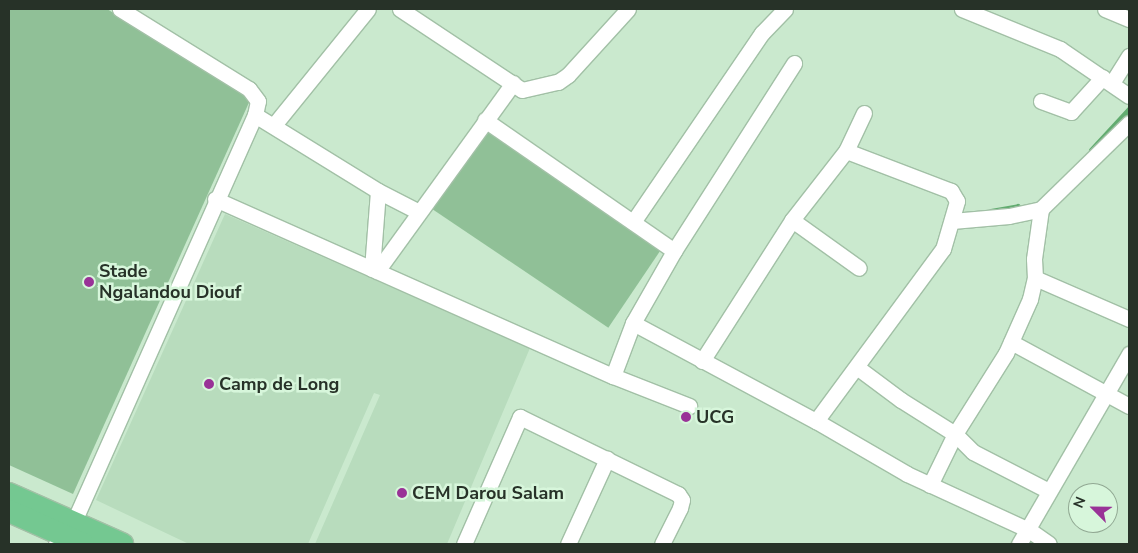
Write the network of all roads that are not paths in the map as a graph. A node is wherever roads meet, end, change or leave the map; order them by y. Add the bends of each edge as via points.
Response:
1 (120, 9) edge
2 (368, 9) edge
3 (628, 9) edge
4 (785, 9) edge
5 (1105, 9) edge
6 (969, 10) edge
7 (409, 11) edge
8 (1129, 19) edge
9 (1129, 56) edge
10 (794, 63) dead end
11 (1108, 80) junction
12 (513, 83) junction
13 (1129, 96) edge
14 (1041, 101) dead end
15 (864, 113) dead end
16 (255, 115) junction
17 (485, 120) junction
18 (1129, 123) edge
19 (274, 125) junction
20 (846, 151) junction
21 (378, 191) junction
22 (215, 199) junction
23 (1041, 209) junction
24 (419, 212) junction
25 (792, 220) junction
26 (952, 221) junction
27 (633, 222) junction
28 (674, 251) junction
29 (859, 268) dead end
30 (375, 270) junction
31 (1035, 278) junction
32 (1129, 319) edge
33 (633, 323) junction
34 (1010, 342) junction
35 (1129, 354) edge
36 (702, 361) junction
37 (858, 368) junction
38 (613, 376) junction
39 (1105, 394) junction
40 (689, 406) dead end
41 (1129, 406) edge
42 (816, 421) junction
43 (955, 434) junction
44 (607, 459) junction
45 (930, 485) junction
46 (1049, 491) junction
47 (9, 494) edge
48 (9, 511) edge
49 (1029, 530) junction
50 (70, 537) edge
51 (122, 544) edge
52 (465, 544) edge
53 (568, 544) edge
54 (662, 544) edge
55 (1019, 544) edge
56 (1049, 544) edge

1 - 16 street via 255,93 258,101
2 - 19 street
3 - 12 street via 558,82 522,90
4 - 27 street via 762,34
5 - 8 street
6 - 11 street via 1060,49
7 - 12 street
9 - 11 street
10 - 28 street
11 - 13 street
11 - 14 street via 1071,112
12 - 17 street
15 - 20 street
16 - 19 street
16 - 22 street
17 - 24 street
17 - 27 street
18 - 23 street
19 - 21 street
20 - 25 street
20 - 26 street via 951,191 957,201
21 - 24 street
21 - 30 street
22 - 30 street
22 - 50 street
23 - 26 street via 1009,216
23 - 31 street via 1034,259
24 - 30 street
25 - 29 street
25 - 36 street
26 - 37 street via 942,249
27 - 28 street
28 - 33 street
30 - 38 street
31 - 32 street
31 - 34 street via 1030,299
33 - 36 street
33 - 38 street
34 - 39 street
34 - 43 street
35 - 39 street
36 - 42 street
37 - 42 street
37 - 43 street
38 - 40 street
39 - 41 street
39 - 46 street
42 - 45 street
43 - 45 street
43 - 46 street via 972,452
44 - 52 street via 520,417
44 - 53 street
44 - 54 street via 678,494 682,500
45 - 49 street
46 - 49 street
47 - 50 main road
48 - 50 main road
49 - 55 street
49 - 56 street
50 - 51 main road

